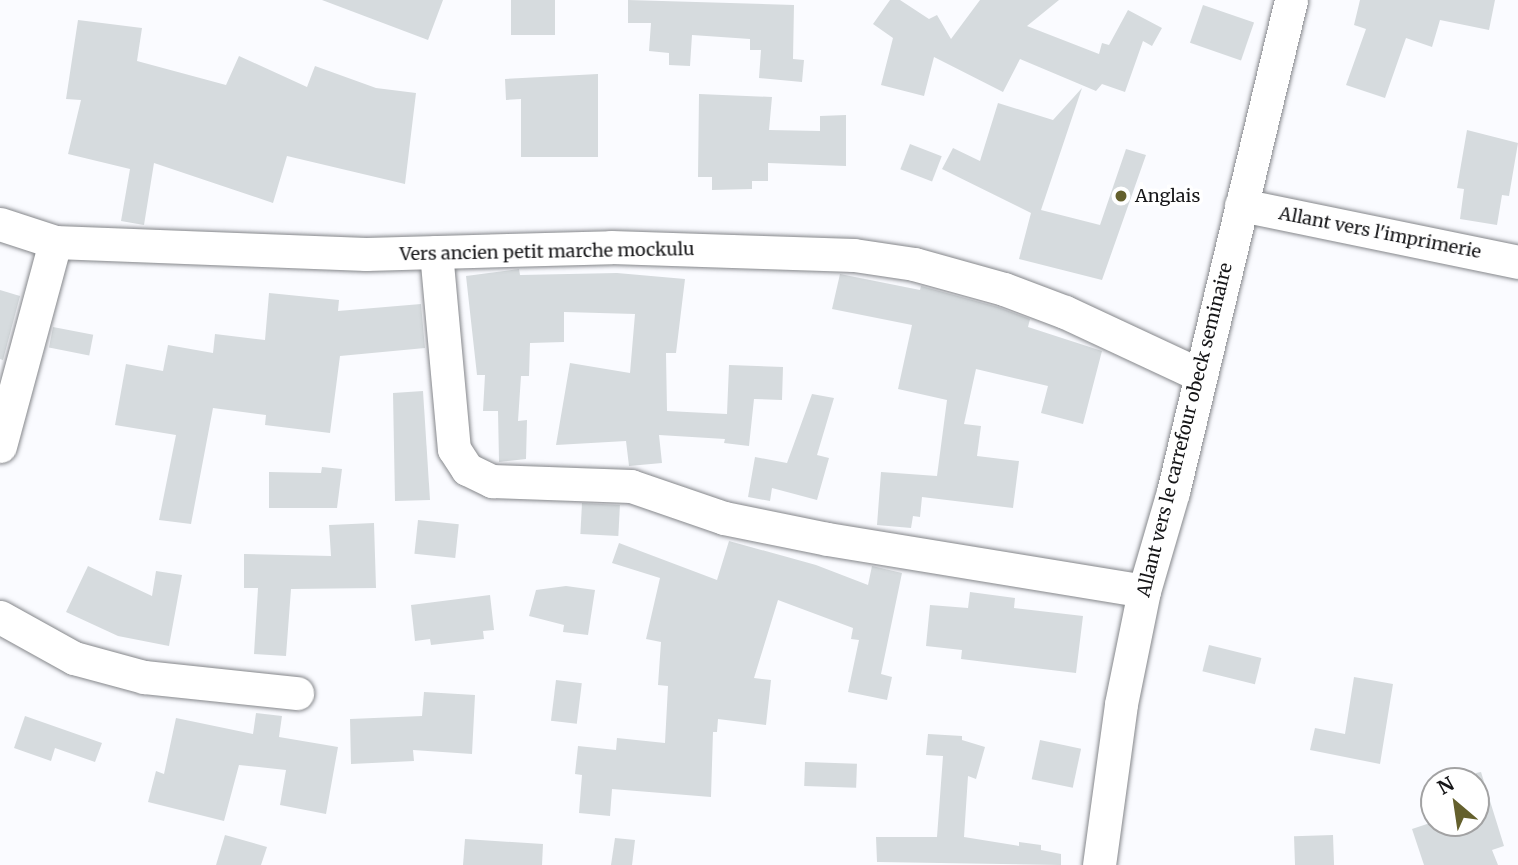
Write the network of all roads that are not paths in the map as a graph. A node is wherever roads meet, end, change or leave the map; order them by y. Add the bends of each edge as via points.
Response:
1 (1291, 0) edge
2 (1241, 205) junction
3 (0, 224) edge
4 (55, 242) junction
5 (436, 252) junction
6 (1518, 262) edge
7 (1200, 375) junction
8 (0, 446) edge
9 (1144, 591) junction
10 (0, 617) edge
11 (297, 693) dead end
12 (1099, 865) edge

1 - 2 street, Allant vers le carrefour obeck seminaire
2 - 6 street, Allant vers l'imprimerie
2 - 7 street, Allant vers le carrefour obeck seminaire
3 - 4 street, Vers ancien petit marche mockulu
4 - 5 street, Vers ancien petit marche mockulu via 366,254
4 - 8 street
5 - 7 street, Vers ancien petit marche mockulu via 611,247 854,255 915,264 1065,312
5 - 9 street via 454,449 467,469 492,481 631,486 724,518 801,534
7 - 9 street, Allant vers le carrefour obeck seminaire
9 - 12 street, Allant vers le carrefour obeck seminaire
10 - 11 street via 74,658 144,677

